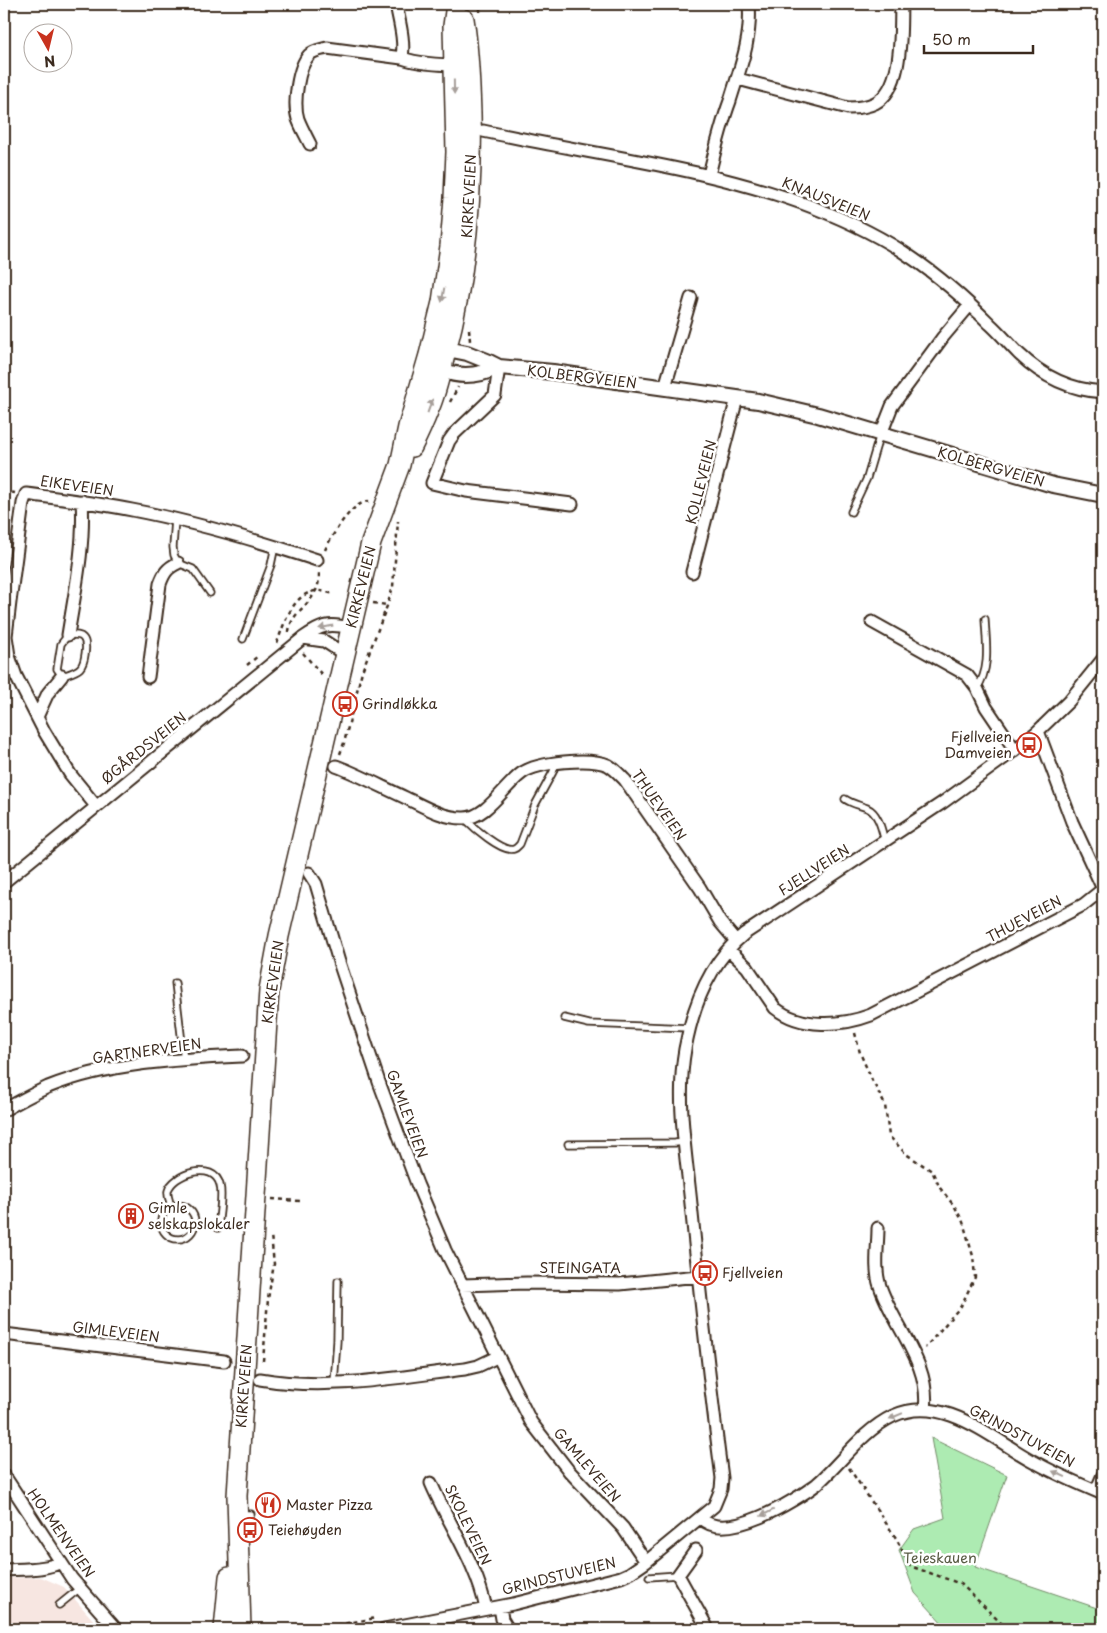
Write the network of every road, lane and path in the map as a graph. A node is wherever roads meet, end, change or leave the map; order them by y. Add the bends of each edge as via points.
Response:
1 (396, 4) edge
2 (456, 4) edge
3 (462, 4) edge
4 (749, 4) edge
5 (901, 4) edge
6 (402, 58) junction
7 (462, 65) junction
8 (738, 79) junction
9 (483, 131) dead end
10 (310, 144) dead end
11 (709, 175) junction
12 (692, 298) dead end
13 (970, 305) junction
14 (438, 352) junction
15 (498, 367) junction
16 (442, 370) junction
17 (458, 386) dead end
18 (664, 387) junction
19 (1103, 392) edge
20 (737, 398) junction
21 (449, 405) dead end
22 (881, 434) junction
23 (400, 465) junction
24 (1103, 495) edge
25 (82, 501) junction
26 (572, 504) dead end
27 (851, 512) dead end
28 (175, 519) junction
29 (398, 519) dead end
30 (275, 546) junction
31 (317, 560) dead end
32 (178, 563) junction
33 (692, 572) dead end
34 (210, 593) dead end
35 (335, 594) dead end
36 (373, 603) dead end
37 (387, 606) junction
38 (985, 619) dead end
39 (872, 622) dead end
40 (350, 628) junction
41 (68, 635) junction
42 (243, 639) dead end
43 (301, 643) junction
44 (270, 648) dead end
45 (262, 654) dead end
46 (344, 654) junction
47 (6, 657) edge
48 (1103, 659) edge
49 (247, 665) dead end
50 (62, 676) junction
51 (148, 676) dead end
52 (324, 677) dead end
53 (977, 688) junction
54 (37, 717) junction
55 (1038, 731) junction
56 (1015, 750) junction
57 (556, 763) junction
58 (336, 766) joint
59 (845, 799) dead end
60 (96, 806) junction
61 (464, 818) junction
62 (885, 842) junction
63 (309, 873) dead end
64 (4, 882) edge
65 (1103, 889) edge
66 (732, 946) junction
67 (175, 983) dead end
68 (564, 1018) dead end
69 (850, 1021) junction
70 (690, 1028) junction
71 (242, 1056) dead end
72 (184, 1060) junction
73 (4, 1110) edge
74 (685, 1142) junction
75 (568, 1144) dead end
76 (270, 1199) dead end
77 (300, 1201) dead end
78 (171, 1206) junction
79 (218, 1228) dead end
80 (878, 1228) dead end
81 (271, 1235) dead end
82 (698, 1276) junction
83 (338, 1282) dead end
84 (462, 1285) junction
85 (4, 1334) edge
86 (497, 1357) junction
87 (224, 1361) dead end
88 (918, 1362) junction
89 (260, 1379) joint
90 (334, 1384) junction
91 (925, 1410) junction
92 (844, 1471) dead end
93 (1103, 1475) edge
94 (4, 1476) edge
95 (431, 1483) dead end
96 (1099, 1493) edge
97 (244, 1514) junction
98 (701, 1518) junction
99 (696, 1550) dead end
100 (60, 1562) junction
101 (646, 1562) junction
102 (4, 1570) edge
103 (678, 1575) junction
104 (649, 1577) dead end
105 (80, 1588) junction
106 (59, 1605) dead end
107 (500, 1607) junction
108 (486, 1609) junction
109 (116, 1629) edge
110 (224, 1629) edge
111 (241, 1629) edge
112 (384, 1629) edge
113 (508, 1629) edge
114 (708, 1629) edge
115 (1007, 1629) edge

1 - 6 street
2 - 7 main road, KIRKEVEIEN via 453,26
3 - 7 main road, KIRKEVEIEN
4 - 8 street via 749,31
5 - 8 street via 895,74 886,94 874,104 848,108
6 - 7 street
6 - 10 street via 327,48 315,50 302,68 296,102 298,119
7 - 14 main road, KIRKEVEIEN via 452,226
8 - 11 street
9 - 11 street, KNAUSVEIEN
11 - 13 street, KNAUSVEIEN via 782,196 858,226 911,257
12 - 18 street
13 - 19 street, KNAUSVEIEN via 1020,355 1048,376 1075,387
13 - 22 street via 892,406
14 - 15 street, KOLBERGVEIEN via 466,353
14 - 16 main road, KIRKEVEIEN
14 - 23 main road, KIRKEVEIEN via 408,427
15 - 16 street, KOLBERGVEIEN via 474,375
15 - 18 street, KOLBERGVEIEN
15 - 26 street via 495,395 454,434 432,483 466,492
23 -> 16 main road, KIRKEVEIEN via 430,409
17 - 21 path
18 - 20 street, KOLBERGVEIEN
20 - 22 street, KOLBERGVEIEN via 790,408
20 - 33 street, KOLLEVEIEN
22 - 24 street, KOLBERGVEIEN via 1053,485
22 - 27 lane via 867,478
23 - 40 main road, KIRKEVEIEN via 371,543
25 - 28 street, EIKEVEIEN
25 - 41 street via 82,540
25 - 47 street, EIKEVEIEN via 26,494 10,602
28 - 30 street, EIKEVEIEN
28 - 32 lane via 173,547
29 - 37 path via 393,587
30 - 31 street, EIKEVEIEN
30 - 42 lane
32 - 34 lane via 193,569
32 - 51 street via 168,568 160,584
35 - 44 path via 317,590 302,596 285,618 277,643
36 - 37 path
37 - 58 path via 362,671
38 - 53 lane via 984,677
39 - 53 street via 967,675
40 -> 43 street, ØGÅRDSVEIEN via 329,625 319,628
40 - 46 main road, KIRKEVEIEN
41 - 50 lane via 61,644 57,670
41 - 50 lane via 80,636 86,644 83,665
43 - 46 street via 324,641
43 - 52 path
43 - 60 street, ØGÅRDSVEIEN
45 - 49 path
46 - 97 main road, KIRKEVEIEN via 269,990 240,1447
47 - 54 street, EIKEVEIEN
48 - 55 street, FJELLVEIEN via 1069,701
50 - 54 street via 48,694
53 - 56 street
54 - 60 street, EIKEVEIEN via 70,774
55 - 56 street, FJELLVEIEN
55 - 65 street via 1072,822
56 - 62 street, FJELLVEIEN
57 - 61 street, THUEVEIEN via 535,766 524,772 490,805 474,816
57 - 61 lane via 516,848 506,848 484,836
57 - 66 street, THUEVEIEN via 598,762 618,773 700,888
58 - 61 street via 432,810
59 - 62 lane via 870,809 878,820
60 - 64 street, ØGÅRDSVEIEN
62 - 66 street, FJELLVEIEN via 744,934
63 - 84 street, GAMLEVEIEN via 316,884 379,1082 413,1175
65 - 69 street, THUEVEIEN via 1083,905 988,955 871,1015
66 - 69 street, THUEVEIEN via 780,1012 812,1022 836,1024
66 - 70 street, FJELLVEIEN via 707,978
67 - 72 lane
68 - 70 lane via 589,1024
69 - 88 path via 864,1062 885,1105 889,1136 906,1154 932,1171 963,1222 973,1256 975,1277 961,1306 924,1348
70 - 74 street, FJELLVEIEN via 682,1082
71 - 72 street, GARTNERVEIEN
72 - 73 street, GARTNERVEIEN via 91,1073 48,1088
74 - 75 lane
74 - 82 street, FJELLVEIEN
76 - 77 path
78 - 78 lane via 183,1206 193,1213 193,1231 183,1239 170,1238 162,1228 162,1216
78 - 79 lane via 167,1193 171,1184 189,1173 202,1170 210,1173 221,1186
80 - 88 street via 879,1284
81 - 89 path via 274,1264
82 - 84 street, STEINGATA via 620,1284
82 - 98 street, FJELLVEIEN via 722,1478 718,1500
83 - 90 lane
84 - 86 street, GAMLEVEIEN
85 - 87 street, GIMLEVEIEN
86 - 90 street via 465,1369
86 - 101 street, GAMLEVEIEN via 541,1436 623,1528
88 - 91 street via 926,1391
89 - 90 street, KIRKEVEIEN
96 -> 91 street, GRINDSTUVEIEN via 1031,1460 965,1422 945,1413
91 -> 98 street, GRINDSTUVEIEN via 894,1416 877,1426 802,1495 765,1515 729,1526 711,1524
92 - 115 path via 848,1466 896,1538 910,1566 961,1584
93 - 96 street
94 - 100 street, HOLMENVEIEN
95 - 108 street, SKOLEVEIEN via 480,1585
97 - 110 main road, KIRKEVEIEN
97 - 111 main road, KIRKEVEIEN
98 - 101 street, GRINDSTUVEIEN
99 - 103 street
100 - 102 street via 44,1567
100 - 105 street, HOLMENVEIEN
101 - 107 street, GRINDSTUVEIEN via 630,1573 605,1582
103 - 104 lane
103 - 114 street
105 - 106 lane
105 - 109 street, HOLMENVEIEN
107 - 108 street, GRINDSTUVEIEN
107 - 113 street
108 - 112 street, GRINDSTUVEIEN

